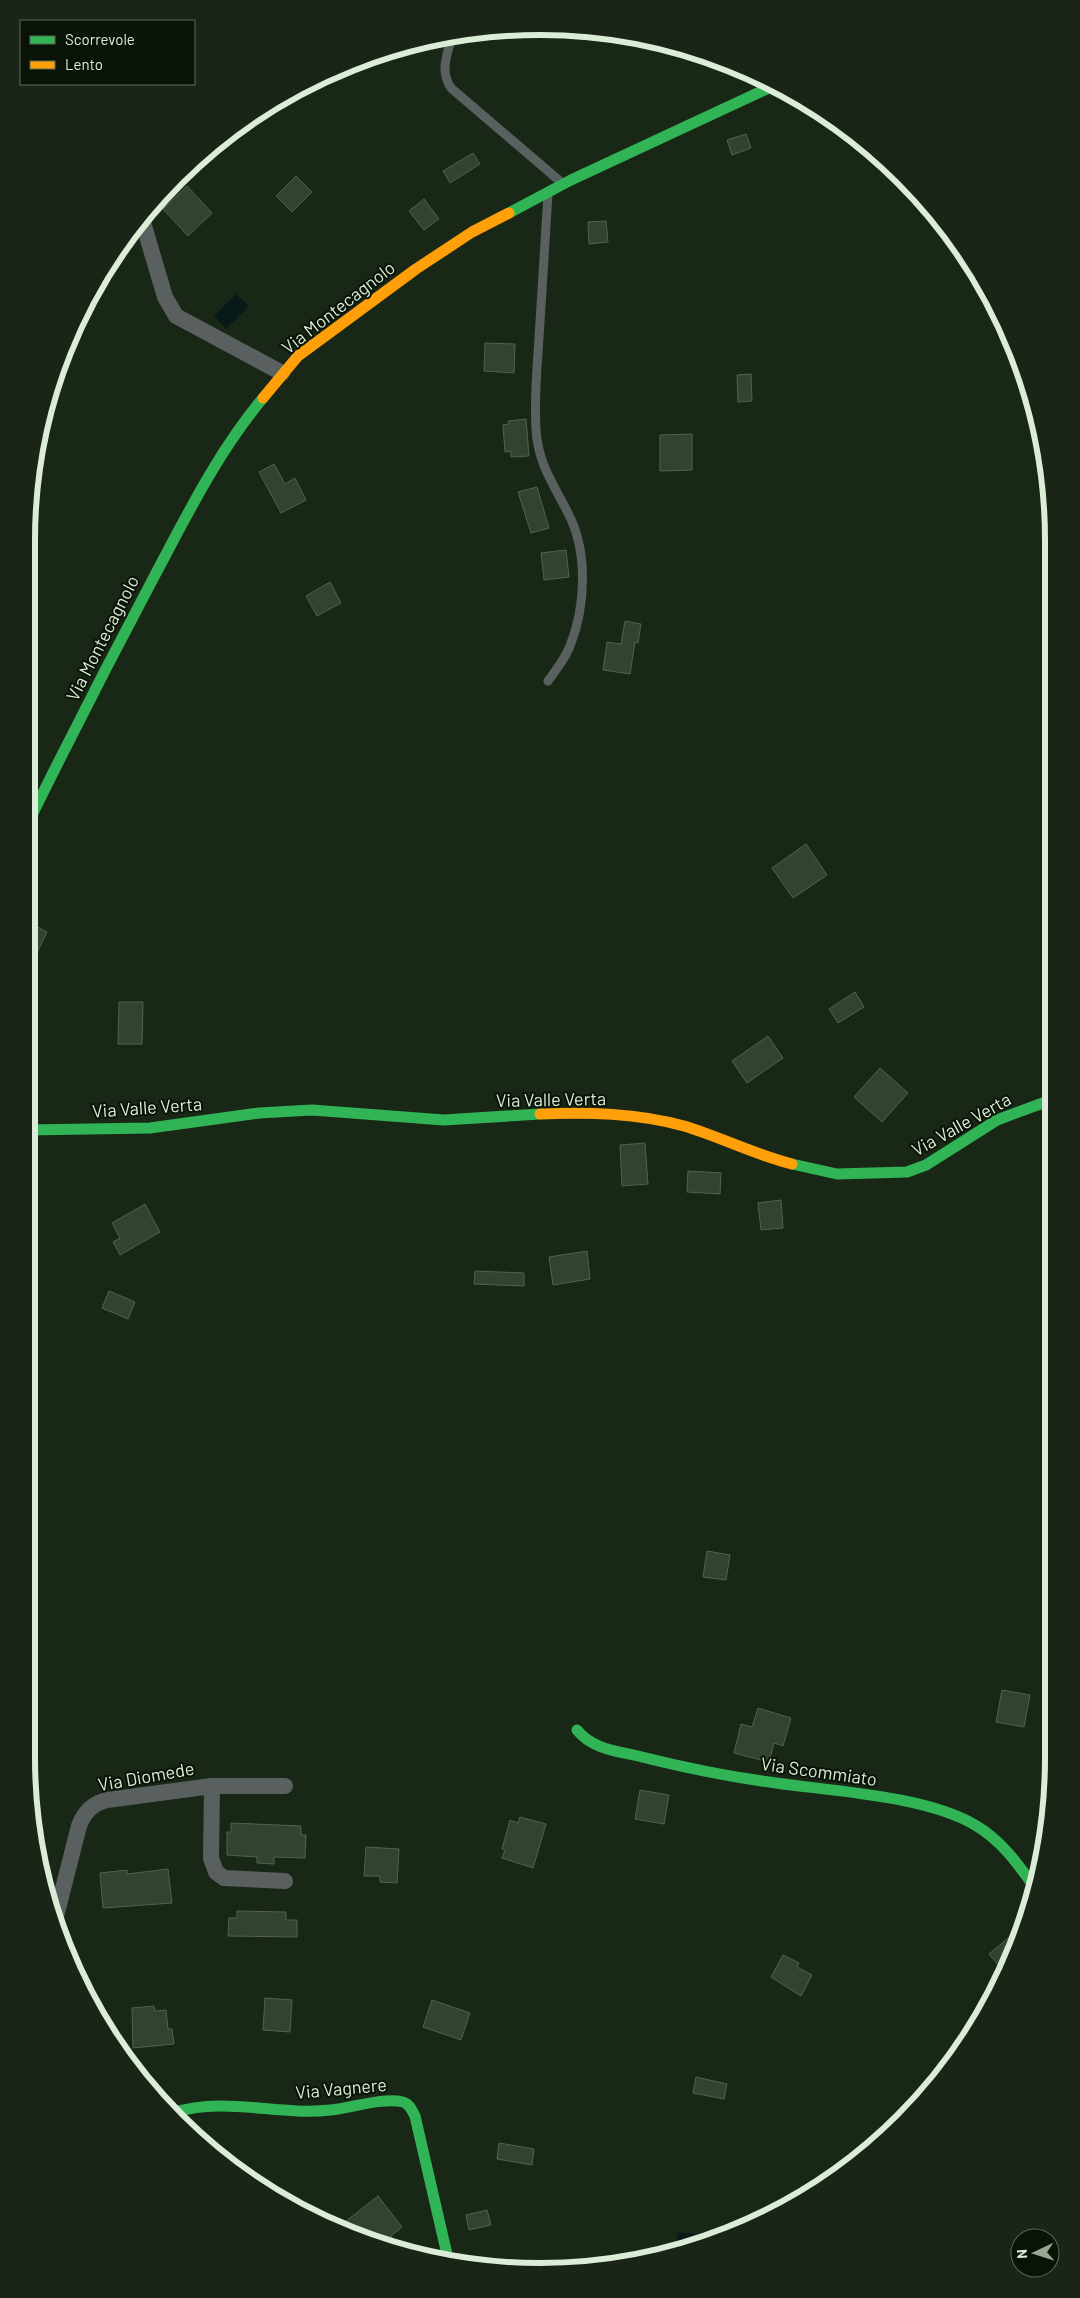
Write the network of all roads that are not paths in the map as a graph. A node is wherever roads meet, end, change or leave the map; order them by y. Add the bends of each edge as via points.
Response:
1 (450, 43) edge
2 (768, 90) edge
3 (563, 184) junction
4 (548, 191) junction
5 (144, 226) edge
6 (282, 373) junction
7 (548, 681) dead end
8 (35, 809) edge
9 (1045, 1103) edge
10 (35, 1130) edge
11 (577, 1730) dead end
12 (212, 1786) junction
13 (284, 1786) dead end
14 (285, 1881) dead end
15 (1030, 1881) edge
16 (58, 1908) edge
17 (179, 2111) edge
18 (447, 2254) edge

1 - 3 lane via 444,66 451,88
2 - 3 street, Via Montecagnolo
3 - 4 street, Via Montecagnolo
4 - 6 street, Via Montecagnolo via 436,255 320,338
4 - 7 lane via 536,439 543,465 574,525 582,572 574,633 566,654
5 - 6 street via 164,297 176,316
6 - 8 street, Via Montecagnolo via 232,436 209,473
9 - 10 street, Via Valle Verta via 992,1122 926,1165 888,1174 837,1174 812,1170 683,1126 607,1114 444,1120 312,1110 259,1113 150,1128
11 - 15 street, Via Scommiato via 580,1736 593,1744 671,1764 727,1776 878,1796 957,1816 991,1837
12 - 13 street, Via Diomede
12 - 14 street, Via Diomede via 211,1858 216,1872 229,1879
12 - 16 street, Via Diomede via 108,1800 92,1806 79,1826
17 - 18 street, Via Vagnere via 218,2106 324,2110 404,2102 415,2116

